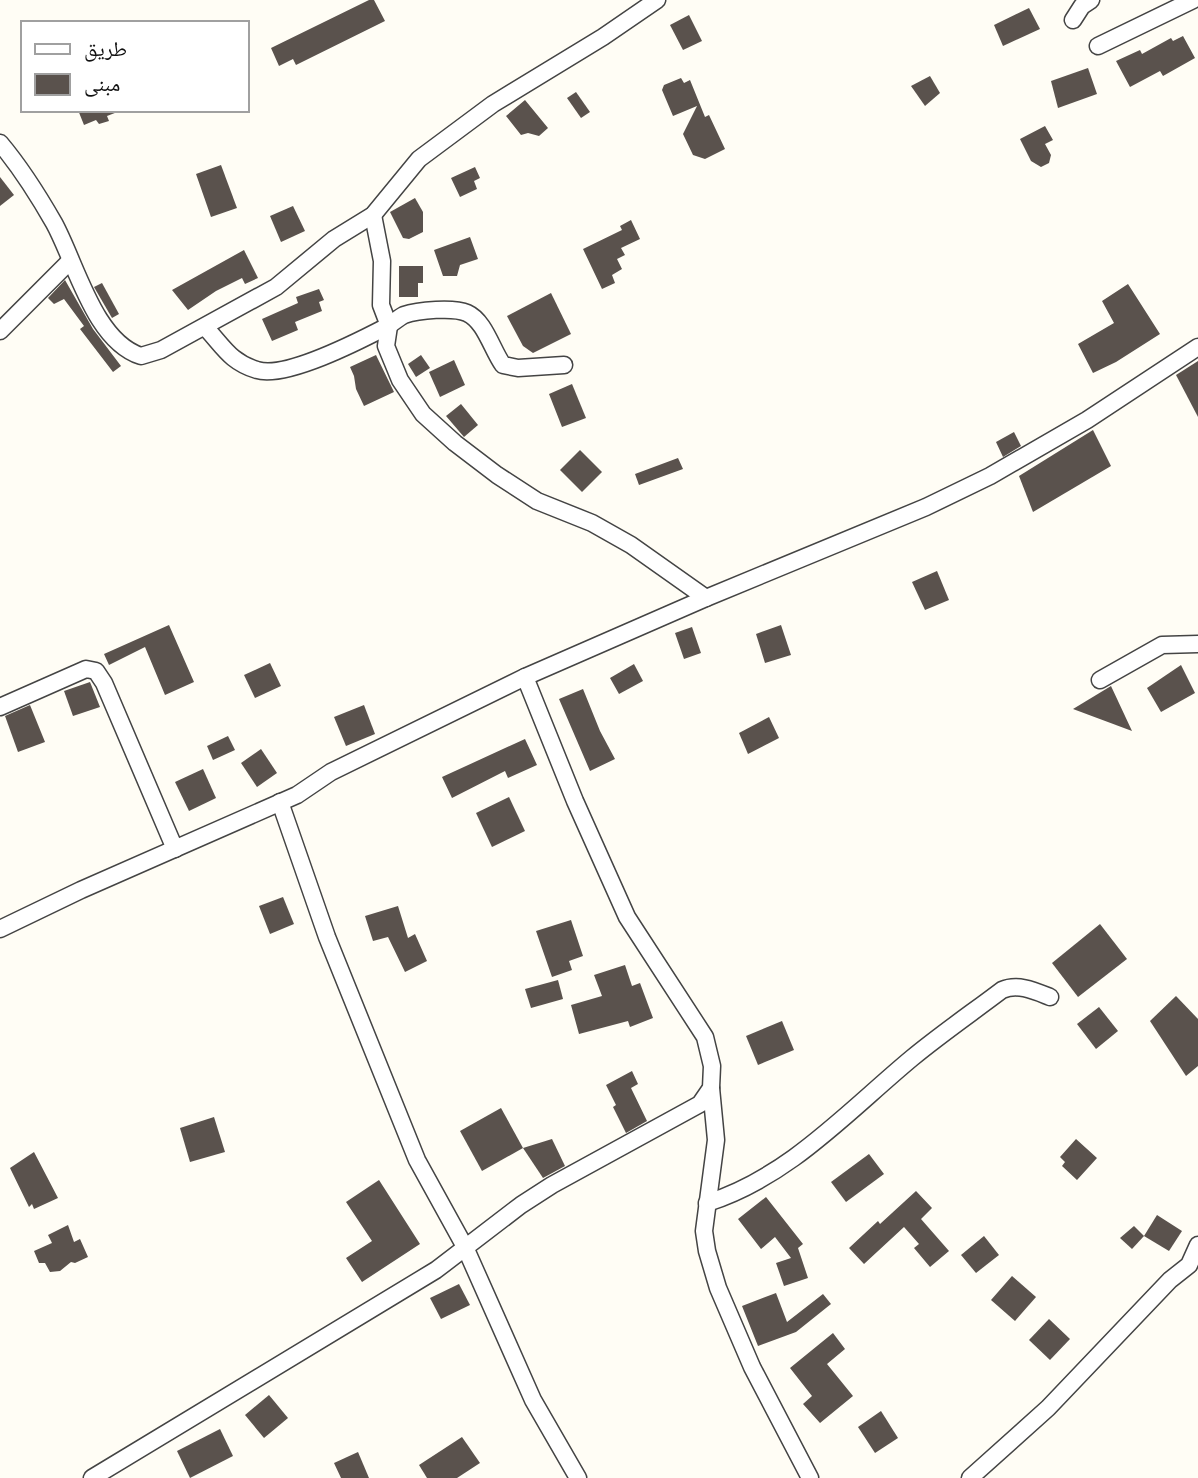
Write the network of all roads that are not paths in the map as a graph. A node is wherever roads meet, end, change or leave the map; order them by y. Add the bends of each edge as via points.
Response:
1 (1091, 0) edge
2 (1193, 0) edge
3 (655, 1) edge
4 (1073, 20) dead end
5 (1098, 46) dead end
6 (0, 142) edge
7 (373, 215) junction
8 (70, 261) junction
9 (389, 326) junction
10 (205, 327) junction
11 (0, 331) edge
12 (1198, 347) edge
13 (564, 365) dead end
14 (705, 598) junction
15 (1198, 644) edge
16 (526, 677) junction
17 (1100, 680) dead end
18 (0, 707) edge
19 (280, 802) junction
20 (175, 849) junction
21 (0, 929) edge
22 (1050, 997) dead end
23 (711, 1088) junction
24 (707, 1203) junction
25 (1198, 1245) edge
26 (466, 1247) junction
27 (1194, 1270) edge
28 (92, 1478) edge
29 (578, 1478) edge
30 (810, 1478) edge
31 (970, 1478) edge

1 - 4 street
2 - 5 street
3 - 7 street via 493,104 419,159
6 - 8 street via 56,226
7 - 9 street via 382,261 381,305
7 - 10 street via 334,239 276,287
8 - 10 street via 99,317 131,353 141,356 162,350
8 - 11 street
9 - 10 street via 300,366 267,373 227,355
9 - 13 street via 404,316 453,309 475,318 503,365
9 - 14 street via 386,346 400,380 423,414 455,443 537,501 631,545
12 - 14 street via 990,476 926,508
14 - 16 street
15 - 17 street via 1162,645
16 - 19 street via 331,772
16 - 23 street via 627,917 705,1037 712,1066
18 - 20 street via 86,669 96,671
19 - 20 street
19 - 26 street via 327,937 406,1134
20 - 21 street
22 - 24 street via 1019,987 1003,990 913,1058 795,1158 731,1195
23 - 24 street via 716,1140
23 - 26 street via 700,1104 552,1185
24 - 30 street via 706,1241 719,1288 752,1367
25 - 27 street
26 - 28 street
26 - 29 street via 533,1400
27 - 31 street via 1170,1280 1048,1408

